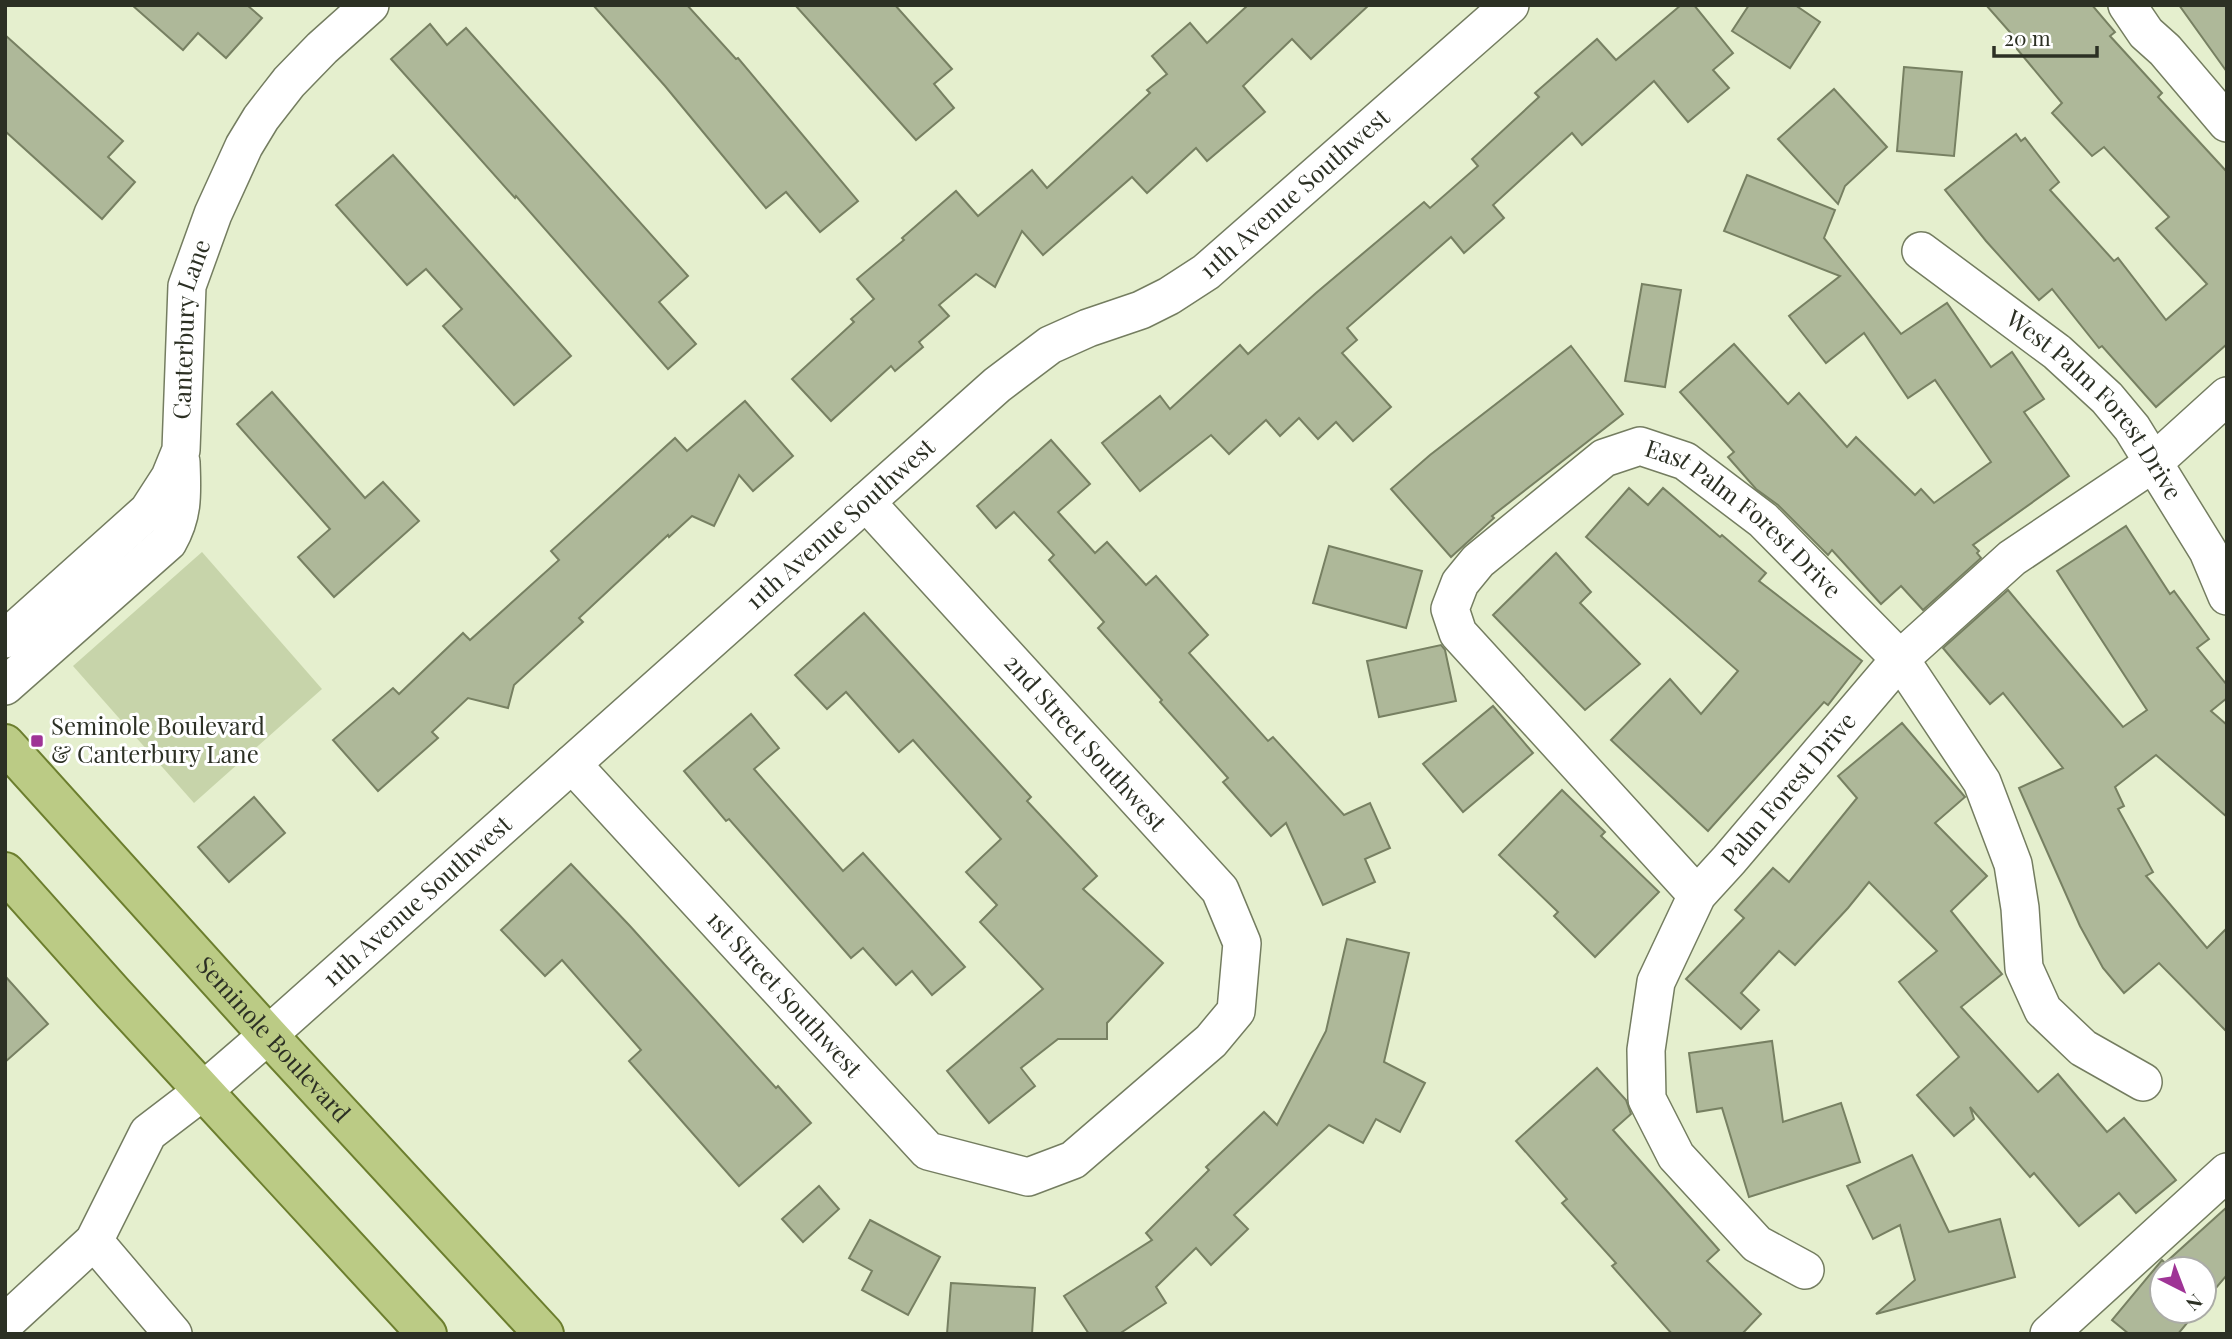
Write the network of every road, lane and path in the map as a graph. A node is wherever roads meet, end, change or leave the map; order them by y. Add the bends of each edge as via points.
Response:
1 (369, 5) edge
2 (1510, 5) edge
3 (2127, 5) edge
4 (2227, 123) edge
5 (1921, 251) dead end
6 (2227, 396) edge
7 (181, 450) junction
8 (2152, 464) junction
9 (866, 502) junction
10 (2227, 596) edge
11 (5, 639) edge
12 (1900, 659) junction
13 (5, 686) edge
14 (5, 744) edge
15 (572, 764) junction
16 (5, 872) edge
17 (1697, 895) junction
18 (268, 1035) junction
19 (2143, 1082) dead end
20 (204, 1091) junction
21 (2227, 1172) edge
22 (1028, 1177) joint
23 (94, 1241) junction
24 (1805, 1270) dead end
25 (5, 1323) edge
26 (173, 1334) edge
27 (427, 1334) edge
28 (544, 1334) edge
29 (2049, 1334) edge

1 - 7 street, Canterbury Lane via 289,82 261,118 213,214 187,286
2 - 9 street, 11th Avenue Southwest via 1206,272 1141,310 1050,345 997,385
3 - 4 street via 2146,33
5 - 8 street, West Palm Forest Drive via 2057,352 2107,398 2132,428
6 - 8 street, Palm Forest Drive
7 - 11 street, Canterbury Lane via 148,511
7 - 13 street via 183,499 168,542
8 - 10 street, West Palm Forest Drive via 2208,551
8 - 12 street, Palm Forest Drive via 2012,558
9 - 15 street, 11th Avenue Southwest
9 - 22 street, 2nd Street Southwest via 1220,890 1242,943 1236,1011 1211,1041 1073,1160
12 - 17 street, Palm Forest Drive
12 - 17 street, East Palm Forest Drive via 1763,520 1685,461 1640,446 1604,458 1478,561 1460,583 1450,609 1458,633
12 - 19 street, East Palm Forest Drive via 1982,782 2013,864 2024,968 2043,1010 2083,1048
14 - 18 main road, Seminole Boulevard
15 - 18 street, 11th Avenue Southwest
15 - 22 street, 1st Street Southwest via 929,1150
16 - 20 main road
17 - 24 street, Palm Forest Drive via 1656,982 1646,1050 1647,1099 1676,1156 1757,1244
18 - 20 street, 11th Avenue Southwest
18 - 28 main road, Seminole Boulevard
20 - 23 street, 11th Avenue Southwest via 148,1133
20 - 27 main road
21 - 29 street
23 - 25 street
23 - 26 street

